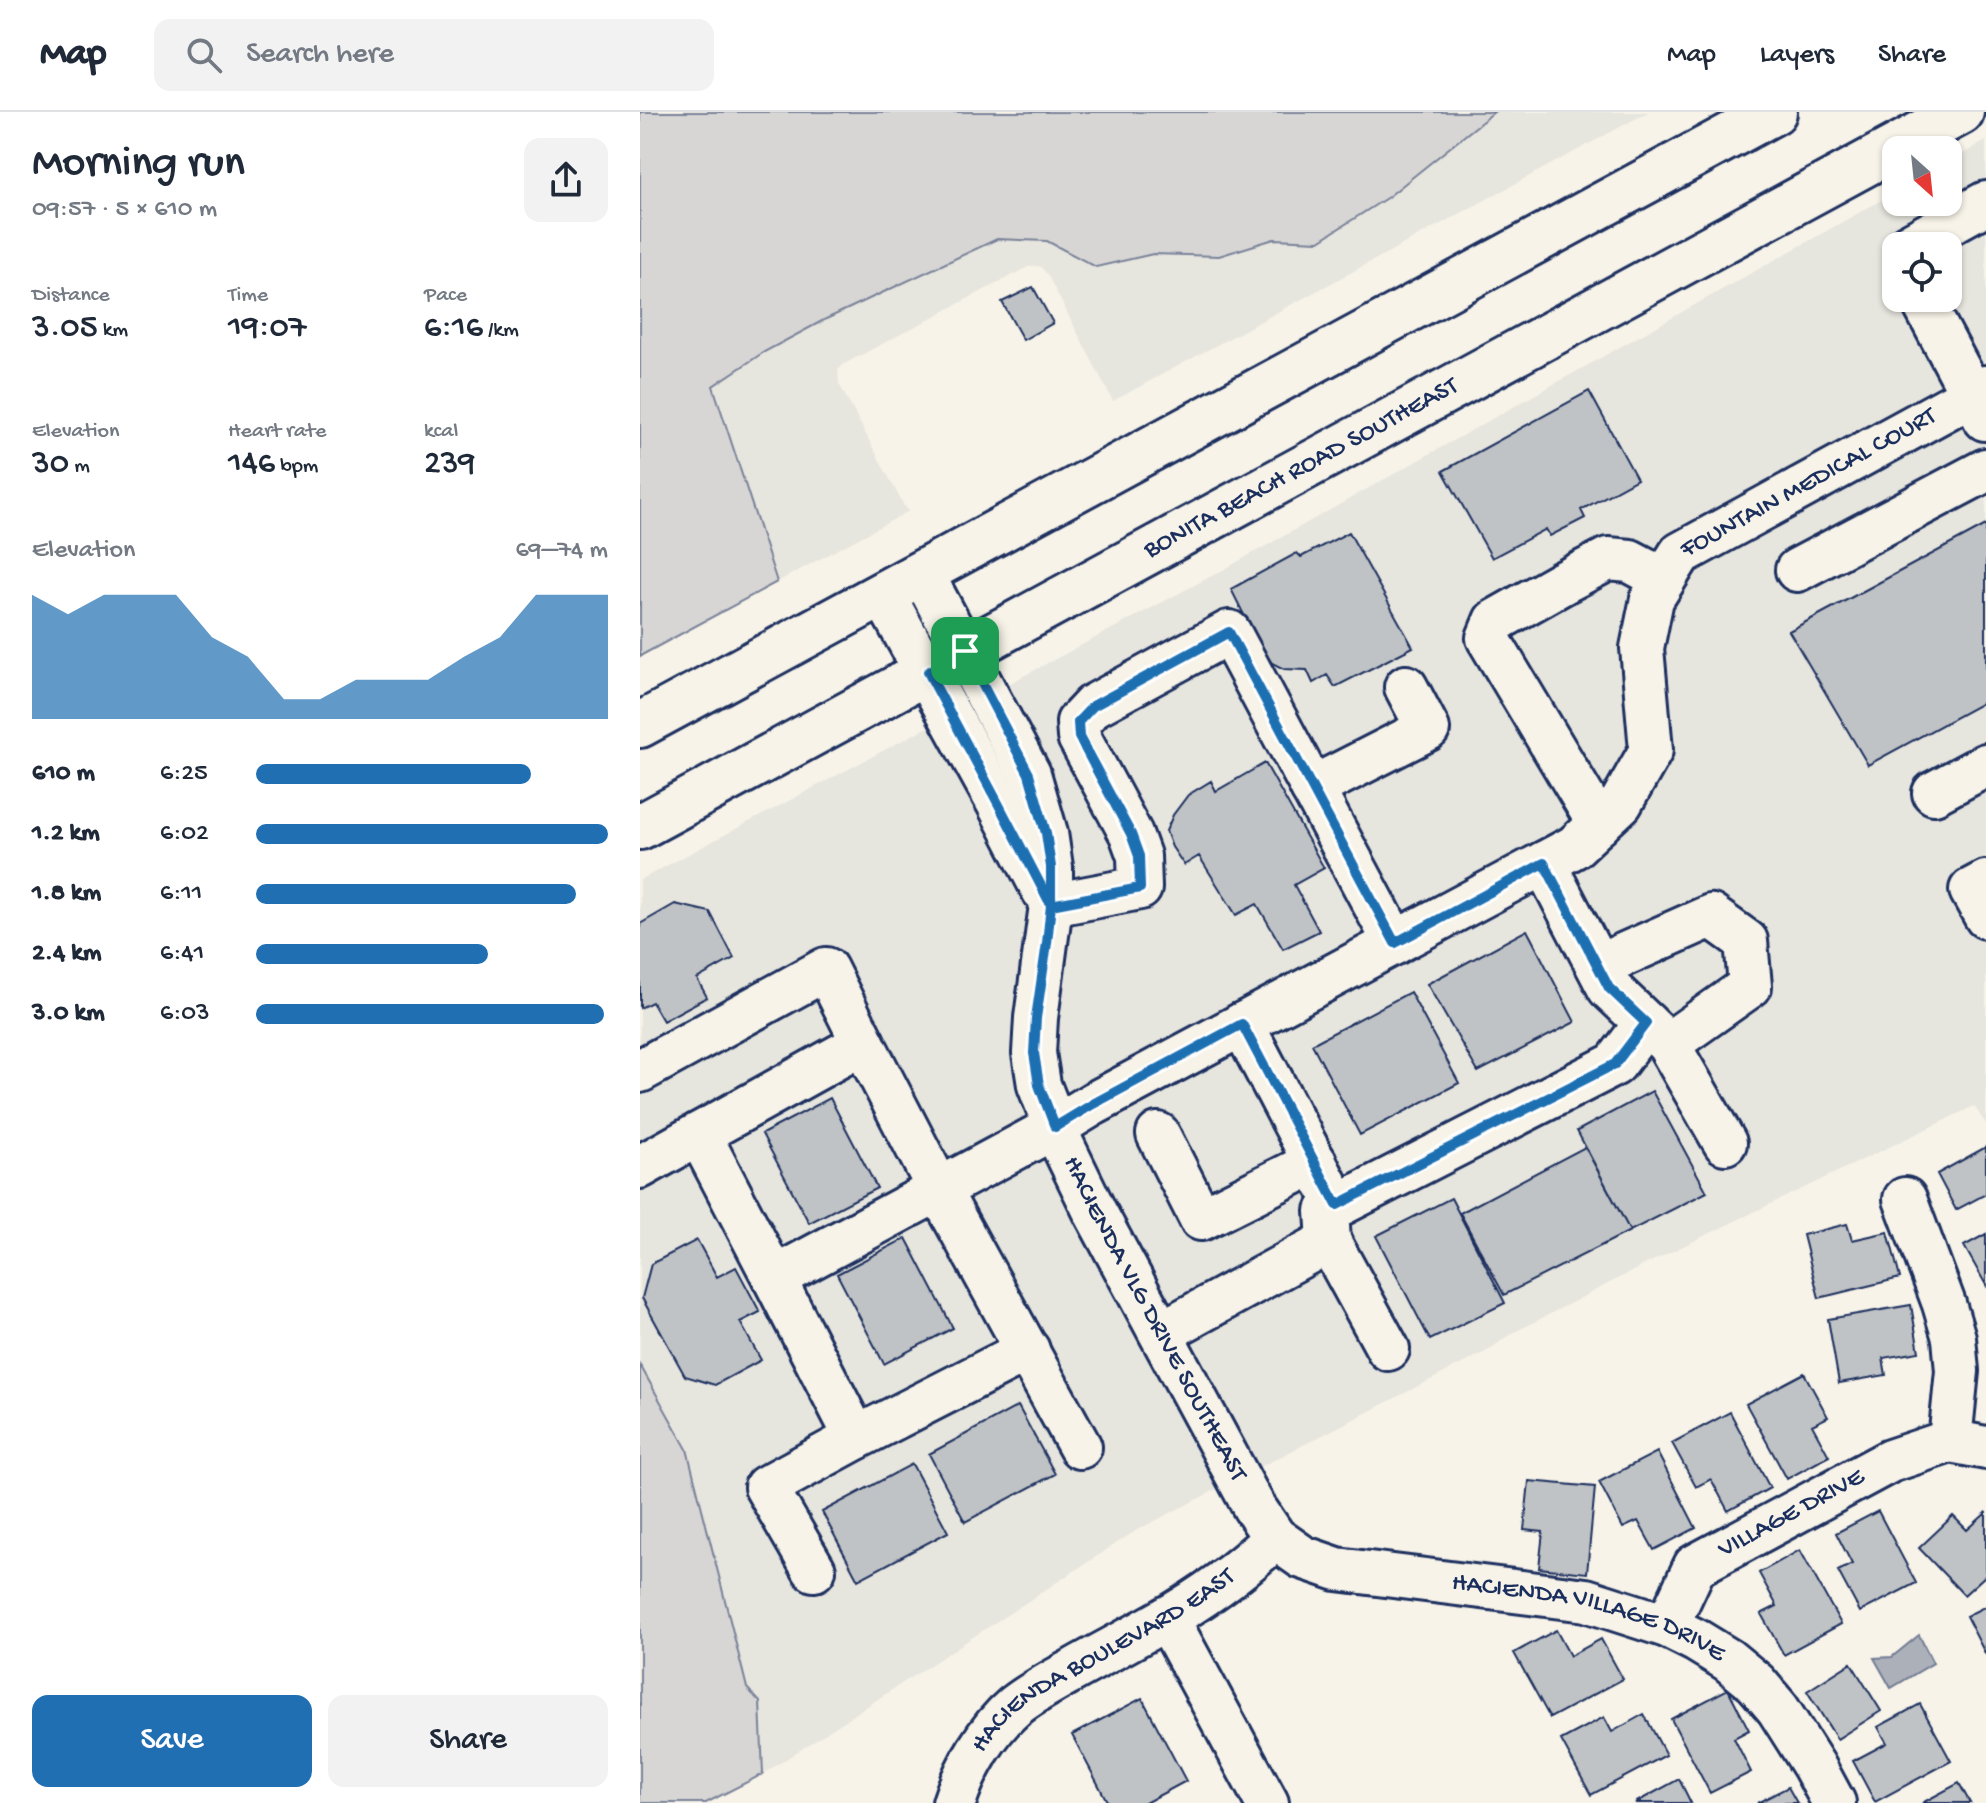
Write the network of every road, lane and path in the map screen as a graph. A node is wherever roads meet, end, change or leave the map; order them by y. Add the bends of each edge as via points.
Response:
1 (1774, 112) edge
2 (1961, 112) edge
3 (1986, 203) edge
4 (1933, 232) edge
5 (1929, 312) edge
6 (1981, 401) edge
7 (1986, 470) edge
8 (1797, 570) dead end
9 (922, 573) junction
10 (1664, 579) junction
11 (883, 594) junction
12 (946, 662) junction
13 (1406, 687) dead end
14 (640, 725) edge
15 (1986, 765) edge
16 (1312, 788) junction
17 (1934, 793) dead end
18 (1599, 824) junction
19 (640, 827) edge
20 (1544, 863) junction
21 (1986, 882) edge
22 (1051, 905) junction
23 (1986, 917) edge
24 (1395, 943) junction
25 (1598, 966) junction
26 (1242, 1024) junction
27 (1657, 1034) junction
28 (863, 1043) junction
29 (640, 1071) edge
30 (1055, 1127) junction
31 (699, 1134) junction
32 (1158, 1134) dead end
33 (1725, 1143) dead end
34 (1315, 1162) junction
35 (640, 1167) edge
36 (939, 1190) junction
37 (1905, 1199) dead end
38 (1333, 1223) junction
39 (774, 1278) junction
40 (1161, 1333) junction
41 (1388, 1349) dead end
42 (1028, 1350) junction
43 (856, 1438) junction
44 (1968, 1444) edge
45 (1080, 1447) dead end
46 (1275, 1538) junction
47 (814, 1570) dead end
48 (1167, 1618) junction
49 (1667, 1626) junction
50 (954, 1803) edge
51 (1267, 1803) edge
52 (1834, 1803) edge

1 - 9 main road
2 - 12 main road, BONITA BEACH ROAD SOUTHEAST
3 - 4 street
5 - 6 street
6 - 10 street, FOUNTAIN MEDICAL COURT via 1680,554
7 - 8 street
9 - 11 main road
9 - 12 street
10 - 18 street, FOUNTAIN MEDICAL COURT via 1652,599 1642,648 1651,750 1621,803
10 - 18 street via 1630,561 1608,559 1495,621 1488,638
11 - 12 street
11 - 14 main road
12 - 19 main road, BONITA BEACH ROAD SOUTHEAST
12 - 22 street via 999,805
13 - 16 street via 1428,729
15 - 17 street
16 - 22 street via 1229,632 1093,706 1078,722 1079,737 1131,834 1139,856 1140,888
16 - 24 street
18 - 20 street, FOUNTAIN MEDICAL COURT via 1574,847
20 - 24 street, FOUNTAIN MEDICAL COURT
20 - 25 street
21 - 23 street via 1971,890
22 - 30 street, HACIENDA VLG DRIVE SOUTHEAST via 1034,1053
24 - 26 street, FOUNTAIN MEDICAL COURT
25 - 27 street via 1609,988
25 - 27 street via 1711,916 1746,941 1750,986
26 - 30 street, FOUNTAIN MEDICAL COURT
26 - 34 street
27 - 33 street
27 - 38 street via 1615,1064
28 - 29 street via 826,969
28 - 31 street
28 - 36 street
30 - 36 street, FOUNTAIN MEDICAL COURT
30 - 40 street, HACIENDA VLG DRIVE SOUTHEAST
31 - 35 street
31 - 39 street
32 - 34 street via 1201,1219
34 - 38 street
36 - 39 street, FOUNTAIN MEDICAL COURT
36 - 42 street
37 - 44 street, VILLAGE DRIVE via 1954,1338
38 - 40 street
38 - 41 street
39 - 43 street
40 - 46 street, HACIENDA VLG DRIVE SOUTHEAST
42 - 43 street
42 - 45 street
43 - 47 street via 766,1487
44 - 49 street, VILLAGE DRIVE via 1890,1461 1695,1566
46 - 48 street, HACIENDA BOULEVARD EAST
46 - 49 street, HACIENDA VILLAGE DRIVE via 1302,1557 1337,1569 1586,1600
48 - 50 street, HACIENDA BOULEVARD EAST via 1013,1708 972,1760
48 - 51 street
49 - 52 street, HACIENDA VILLAGE DRIVE via 1728,1660 1756,1683 1778,1709

